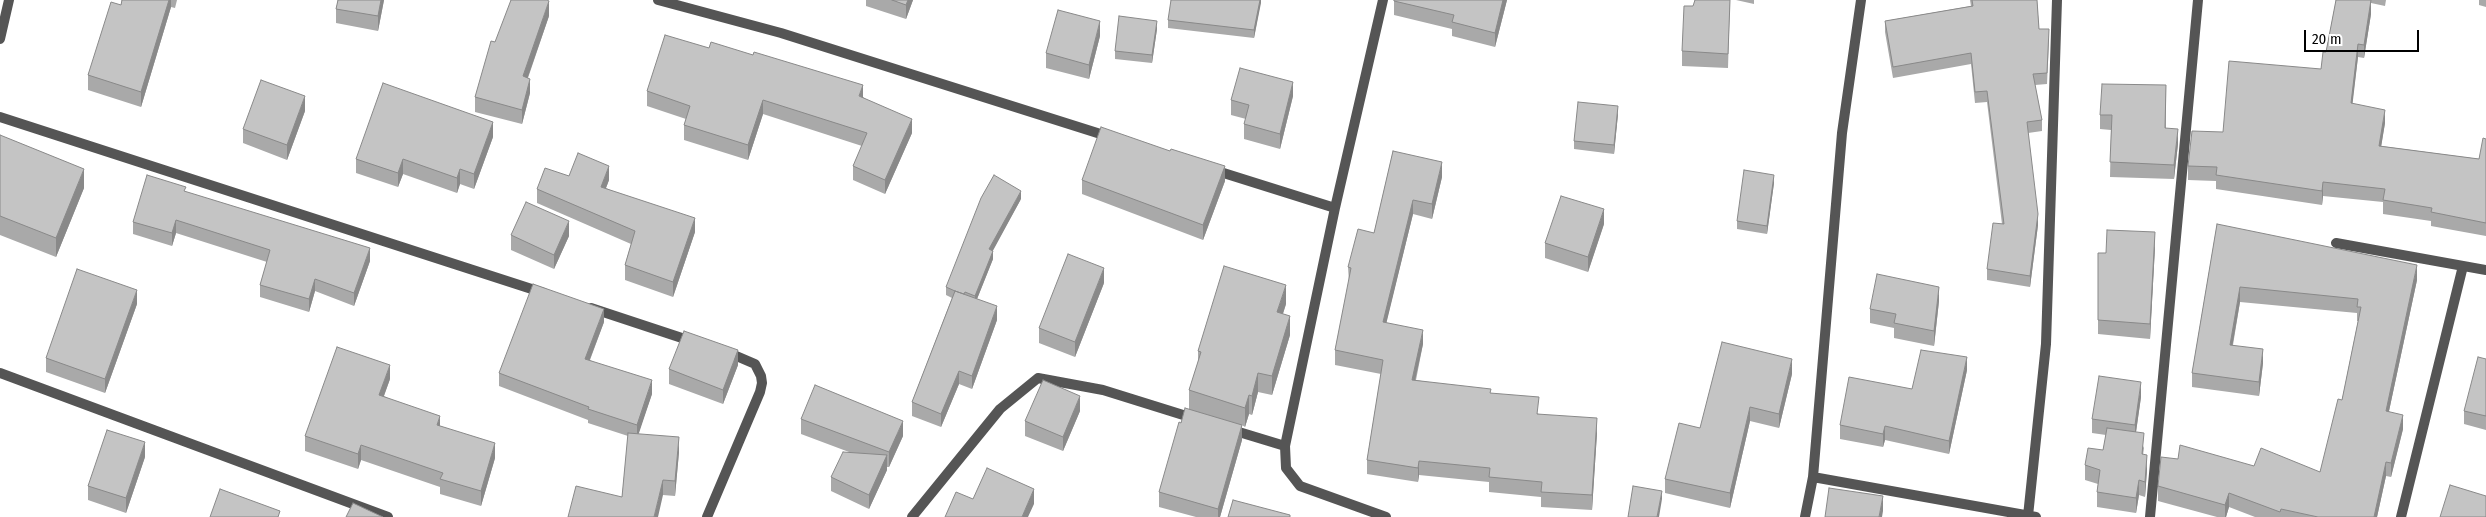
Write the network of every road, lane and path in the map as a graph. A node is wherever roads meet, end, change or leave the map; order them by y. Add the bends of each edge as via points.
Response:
1 (9, 0) edge
2 (658, 0) edge
3 (1383, 0) edge
4 (1861, 0) edge
5 (2057, 0) edge
6 (2198, 0) edge
7 (0, 39) edge
8 (0, 117) edge
9 (1119, 140) edge
10 (1203, 167) edge
11 (1335, 208) junction
12 (2336, 243) dead end
13 (2463, 266) junction
14 (2486, 270) edge
15 (558, 298) edge
16 (578, 304) edge
17 (700, 344) edge
18 (720, 350) edge
19 (0, 373) edge
20 (1203, 421) edge
21 (1221, 426) edge
22 (1285, 446) junction
23 (1812, 477) junction
24 (2032, 516) edge
25 (388, 517) edge
26 (707, 517) edge
27 (912, 517) edge
28 (1386, 517) edge
29 (1805, 517) edge
30 (2150, 517) edge
31 (2400, 517) edge

1 - 7 street
2 - 9 street via 781,33
3 - 11 street
4 - 23 street via 1842,133
5 - 24 street via 2046,344
6 - 30 street
8 - 15 street
10 - 11 street
11 - 22 street
12 - 13 street
13 - 14 street
13 - 31 street
16 - 17 street
18 - 26 street via 755,364 762,383
19 - 25 street
20 - 27 street via 1103,390 1038,378 1000,409
21 - 22 street
22 - 28 street via 1286,468 1300,486
23 - 24 street
23 - 29 street

